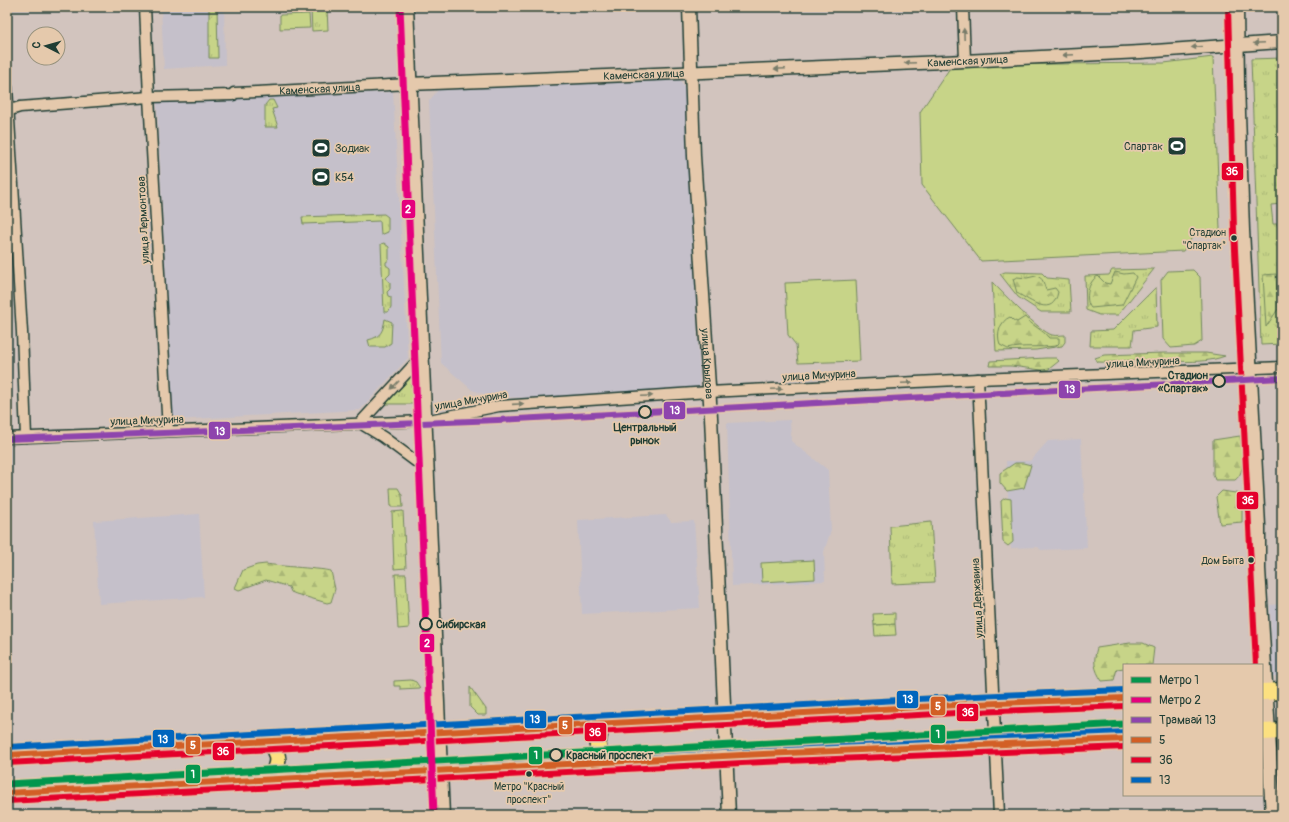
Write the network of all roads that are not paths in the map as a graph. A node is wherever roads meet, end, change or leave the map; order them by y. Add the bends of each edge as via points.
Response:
1 (145, 7) edge
2 (406, 7) edge
3 (689, 7) edge
4 (963, 7) edge
5 (1236, 7) edge
6 (1282, 42) edge
7 (1236, 44) junction
8 (965, 60) junction
9 (692, 73) junction
10 (409, 84) junction
11 (7, 87) edge
12 (149, 97) junction
13 (8, 110) edge
14 (422, 356) junction
15 (1282, 367) edge
16 (1250, 369) junction
17 (978, 379) junction
18 (709, 392) junction
19 (424, 421) junction
20 (360, 423) junction
21 (168, 431) junction
22 (26, 437) junction
23 (7, 438) edge
24 (426, 469) junction
25 (1263, 664) edge
26 (1263, 669) edge
27 (1282, 691) edge
28 (1264, 692) edge
29 (1123, 698) edge
30 (994, 703) junction
31 (724, 717) junction
32 (603, 724) junction
33 (1271, 732) edge
34 (437, 733) junction
35 (1123, 738) edge
36 (269, 741) junction
37 (995, 744) junction
38 (7, 754) edge
39 (726, 756) junction
40 (605, 762) junction
41 (439, 770) junction
42 (270, 780) junction
43 (7, 793) edge
44 (442, 815) edge
45 (729, 815) edge
46 (999, 815) edge
47 (1273, 815) edge

1 - 12 street, улица Лермонтова
2 - 10 main road
3 - 9 street, улица Крылова
8 -> 4 street
5 - 7 main road
6 -> 7 street, Каменская улица
7 -> 8 street, Каменская улица via 1141,52
7 - 16 main road via 1242,230
8 -> 9 street, Каменская улица
9 - 10 street, Каменская улица
9 - 18 street, улица Крылова via 694,164
10 - 12 street, Каменская улица via 233,95
10 - 14 main road
11 - 13 street
12 - 13 street, Каменская улица via 20,106
12 - 21 street, улица Лермонтова
13 - 22 street
14 - 19 main road
14 -> 20 street
15 - 16 street, улица Мичурина
16 - 17 street, улица Мичурина
16 - 25 main road
18 -> 17 street, улица Мичурина
17 - 30 street, улица Державина
19 -> 18 street, улица Мичурина via 499,406
18 - 31 street, улица Крылова
19 - 20 street, улица Мичурина
19 - 24 main road
20 - 21 street, улица Мичурина
20 - 24 street
21 - 22 street, улица Мичурина
22 - 23 street, улица Мичурина
24 - 34 main road
26 - 28 main road
27 - 28 main road
28 - 33 main road
29 - 30 main road
30 - 31 main road
30 - 37 street, улица Державина
31 - 32 main road
31 - 39 street, улица Крылова
32 - 34 main road
32 - 40 main road via 597,738 598,751
33 - 47 main road
34 - 36 main road
34 - 41 main road
35 - 37 main road
36 - 38 main road
36 - 42 main road via 277,752 277,766
37 - 39 main road
37 - 46 street, улица Державина
39 - 40 main road
39 - 45 street, улица Крылова
40 - 41 main road
41 - 42 main road
41 - 44 main road
42 - 43 main road

